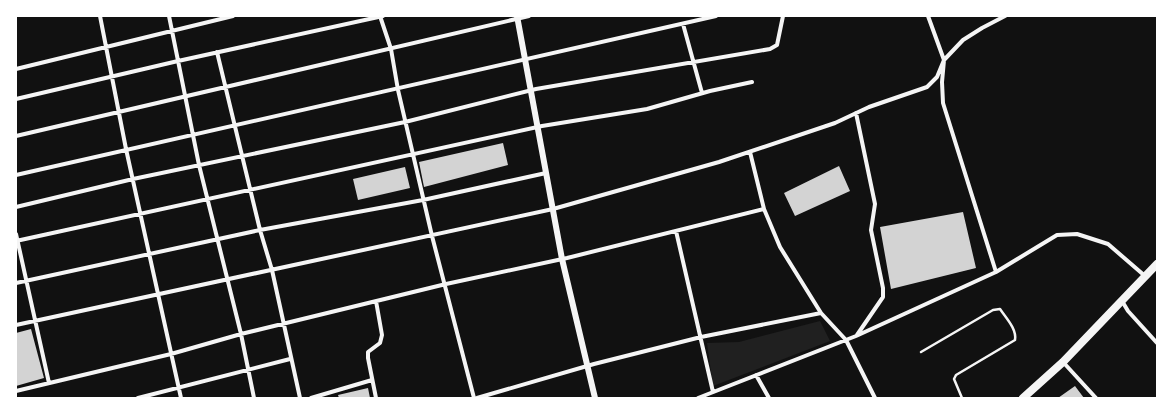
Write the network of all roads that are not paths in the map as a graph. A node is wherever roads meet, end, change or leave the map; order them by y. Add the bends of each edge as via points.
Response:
1 (100, 16) edge
2 (169, 16) edge
3 (233, 16) edge
4 (381, 16) edge
5 (529, 16) edge
6 (716, 16) edge
7 (782, 16) edge
8 (928, 16) edge
9 (1005, 16) edge
10 (517, 17) edge
11 (683, 24) junction
12 (172, 30) junction
13 (107, 46) junction
14 (391, 49) junction
15 (217, 52) junction
16 (525, 59) junction
17 (944, 60) junction
18 (178, 61) junction
19 (695, 61) junction
20 (16, 69) edge
21 (113, 76) junction
22 (752, 82) dead end
23 (226, 88) junction
24 (398, 90) junction
25 (531, 91) junction
26 (702, 93) junction
27 (185, 97) junction
28 (16, 99) edge
29 (120, 113) junction
30 (856, 113) junction
31 (405, 122) junction
32 (234, 126) junction
33 (537, 127) junction
34 (193, 135) junction
35 (16, 136) edge
36 (126, 149) junction
37 (750, 152) junction
38 (242, 155) junction
39 (412, 155) junction
40 (199, 165) junction
41 (546, 173) junction
42 (16, 175) edge
43 (133, 179) junction
44 (250, 190) junction
45 (208, 200) junction
46 (423, 200) junction
47 (16, 207) edge
48 (552, 209) junction
49 (764, 209) junction
50 (142, 214) junction
51 (260, 230) junction
52 (676, 231) junction
53 (16, 234) edge
54 (432, 236) junction
55 (218, 240) junction
56 (17, 241) edge
57 (150, 255) junction
58 (562, 259) junction
59 (1157, 264) edge
60 (272, 270) junction
61 (996, 272) junction
62 (1145, 276) junction
63 (228, 280) junction
64 (26, 281) junction
65 (16, 283) edge
66 (446, 284) junction
67 (159, 294) junction
68 (1122, 300) junction
69 (376, 301) junction
70 (821, 313) junction
71 (35, 321) junction
72 (283, 324) junction
73 (16, 325) edge
74 (241, 334) junction
75 (856, 336) junction
76 (701, 337) junction
77 (846, 340) junction
78 (1157, 343) edge
79 (921, 352) dead end
80 (171, 354) junction
81 (290, 359) junction
82 (1063, 362) junction
83 (586, 366) junction
84 (248, 370) junction
85 (756, 375) junction
86 (372, 380) junction
87 (49, 383) junction
88 (179, 388) junction
89 (16, 392) edge
90 (713, 392) junction
91 (138, 398) edge
92 (181, 398) edge
93 (254, 398) edge
94 (300, 398) edge
95 (311, 398) edge
96 (376, 398) edge
97 (474, 398) edge
98 (477, 398) edge
99 (595, 398) edge
100 (698, 398) edge
101 (769, 398) edge
102 (876, 398) edge
103 (962, 398) edge
104 (1023, 398) edge
105 (1096, 398) edge

1 - 13 street
2 - 12 street
3 - 12 street
4 - 14 street
4 - 15 street
5 - 10 street
6 - 11 street
7 - 19 street via 777,45 770,49
8 - 17 street
9 - 17 street via 963,40
10 - 14 street
10 - 16 street
11 - 16 street
11 - 19 street
12 - 13 street
12 - 18 street
13 - 20 street
13 - 21 street
14 - 23 street
14 - 24 street
15 - 18 street
15 - 23 street
16 - 24 street
16 - 25 street
17 - 30 street via 937,77 927,87
17 - 61 street via 943,103
18 - 21 street
18 - 27 street
19 - 25 street
19 - 26 street
21 - 28 street
21 - 29 street
22 - 26 street
23 - 27 street
23 - 32 street
24 - 31 street
24 - 32 street
25 - 31 street
25 - 33 street
26 - 33 street via 647,109
27 - 29 street
27 - 34 street
29 - 35 street
29 - 36 street
30 - 37 street via 835,124
30 - 75 street via 875,204 871,230 883,288 883,297
31 - 38 street
31 - 39 street
32 - 34 street
32 - 38 street
33 - 39 street
33 - 41 street
34 - 36 street
34 - 40 street
36 - 42 street
36 - 43 street
37 - 48 street
37 - 49 street
38 - 40 street
38 - 44 street
39 - 44 street
39 - 46 street
40 - 43 street
40 - 45 street
41 - 46 street
41 - 48 street
43 - 47 street
43 - 50 street
44 - 45 street
44 - 51 street
45 - 50 street
45 - 55 street
46 - 51 street
46 - 54 street
48 - 54 street
48 - 58 street
49 - 52 street
49 - 70 street via 780,247
50 - 56 street
50 - 57 street
51 - 55 street
51 - 60 street
52 - 58 street
52 - 76 street
53 - 56 street
54 - 60 street
54 - 66 street
55 - 57 street
55 - 63 street
56 - 64 street
57 - 64 street
57 - 67 street
58 - 66 street
58 - 83 street
59 - 62 main road
60 - 63 street
60 - 72 street
61 - 62 street via 1057,235 1077,234 1108,244
61 - 75 street
62 - 68 main road
63 - 67 street
63 - 74 street
64 - 65 street
64 - 71 street
66 - 69 street
66 - 97 street
67 - 71 street
67 - 80 street
68 - 78 street via 1136,321
68 - 82 main road
69 - 72 street
69 - 86 street via 382,335 378,346 368,352
70 - 76 street
70 - 77 street
71 - 73 street
71 - 87 street
72 - 74 street
72 - 81 street
74 - 80 street
74 - 84 street
75 - 77 street
76 - 83 street
76 - 90 street
77 - 85 street
77 - 102 street
79 - 103 lane via 993,310 1000,309 1012,326 1015,340 956,375 954,379
80 - 87 street
80 - 88 street
81 - 84 street
81 - 94 street
82 - 104 main road
82 - 105 street
83 - 98 street
83 - 99 street
84 - 88 street
84 - 93 street
85 - 90 street
85 - 101 street
86 - 95 street
86 - 96 street
87 - 89 street
88 - 91 street
88 - 92 street
90 - 100 street

